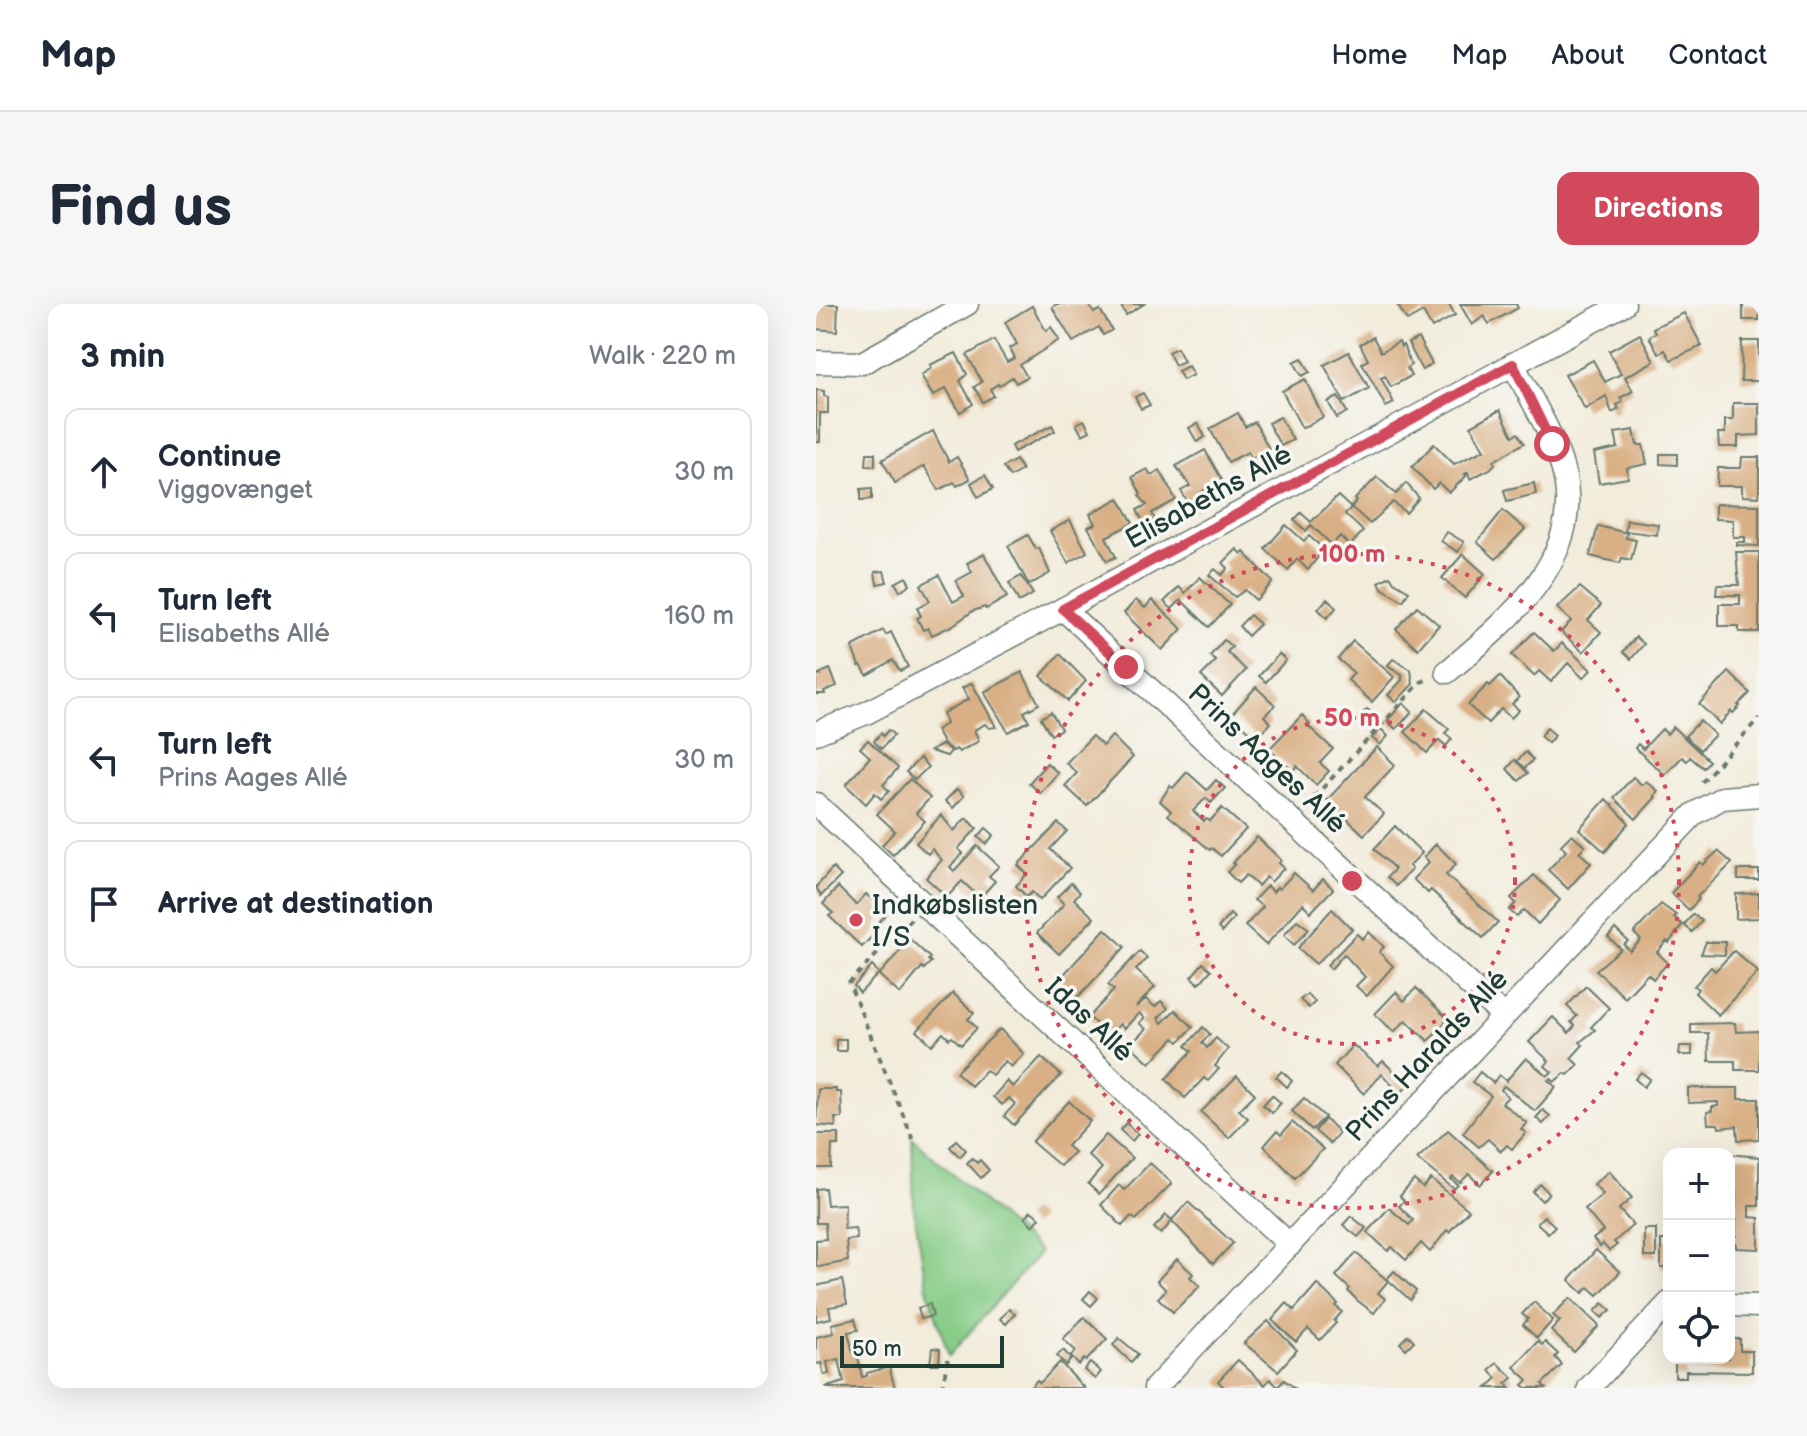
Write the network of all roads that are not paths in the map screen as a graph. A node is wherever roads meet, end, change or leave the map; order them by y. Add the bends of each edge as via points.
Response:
1 (967, 304) edge
2 (1624, 304) edge
3 (816, 362) edge
4 (1513, 364) junction
5 (1063, 609) junction
6 (1447, 672) road end
7 (816, 733) edge
8 (1759, 795) edge
9 (816, 804) edge
10 (1503, 1016) junction
11 (1290, 1245) junction
12 (1735, 1305) edge
13 (1759, 1306) edge
14 (1663, 1309) edge
15 (1155, 1388) edge
16 (1589, 1388) edge

1 - 3 street via 862,363
2 - 4 street, Elisabeths Allé
4 - 5 street, Elisabeths Allé
4 - 6 street via 1563,469 1563,535 1547,573 1499,628
5 - 7 street, Elisabeths Allé via 866,713
5 - 10 street, Prins Aages Allé
8 - 10 street, Prins Haralds Allé via 1722,798 1694,814
9 - 11 street, Idas Allé
10 - 11 street, Prins Haralds Allé
11 - 15 street, Prins Haralds Allé
12 - 13 street
14 - 16 street

